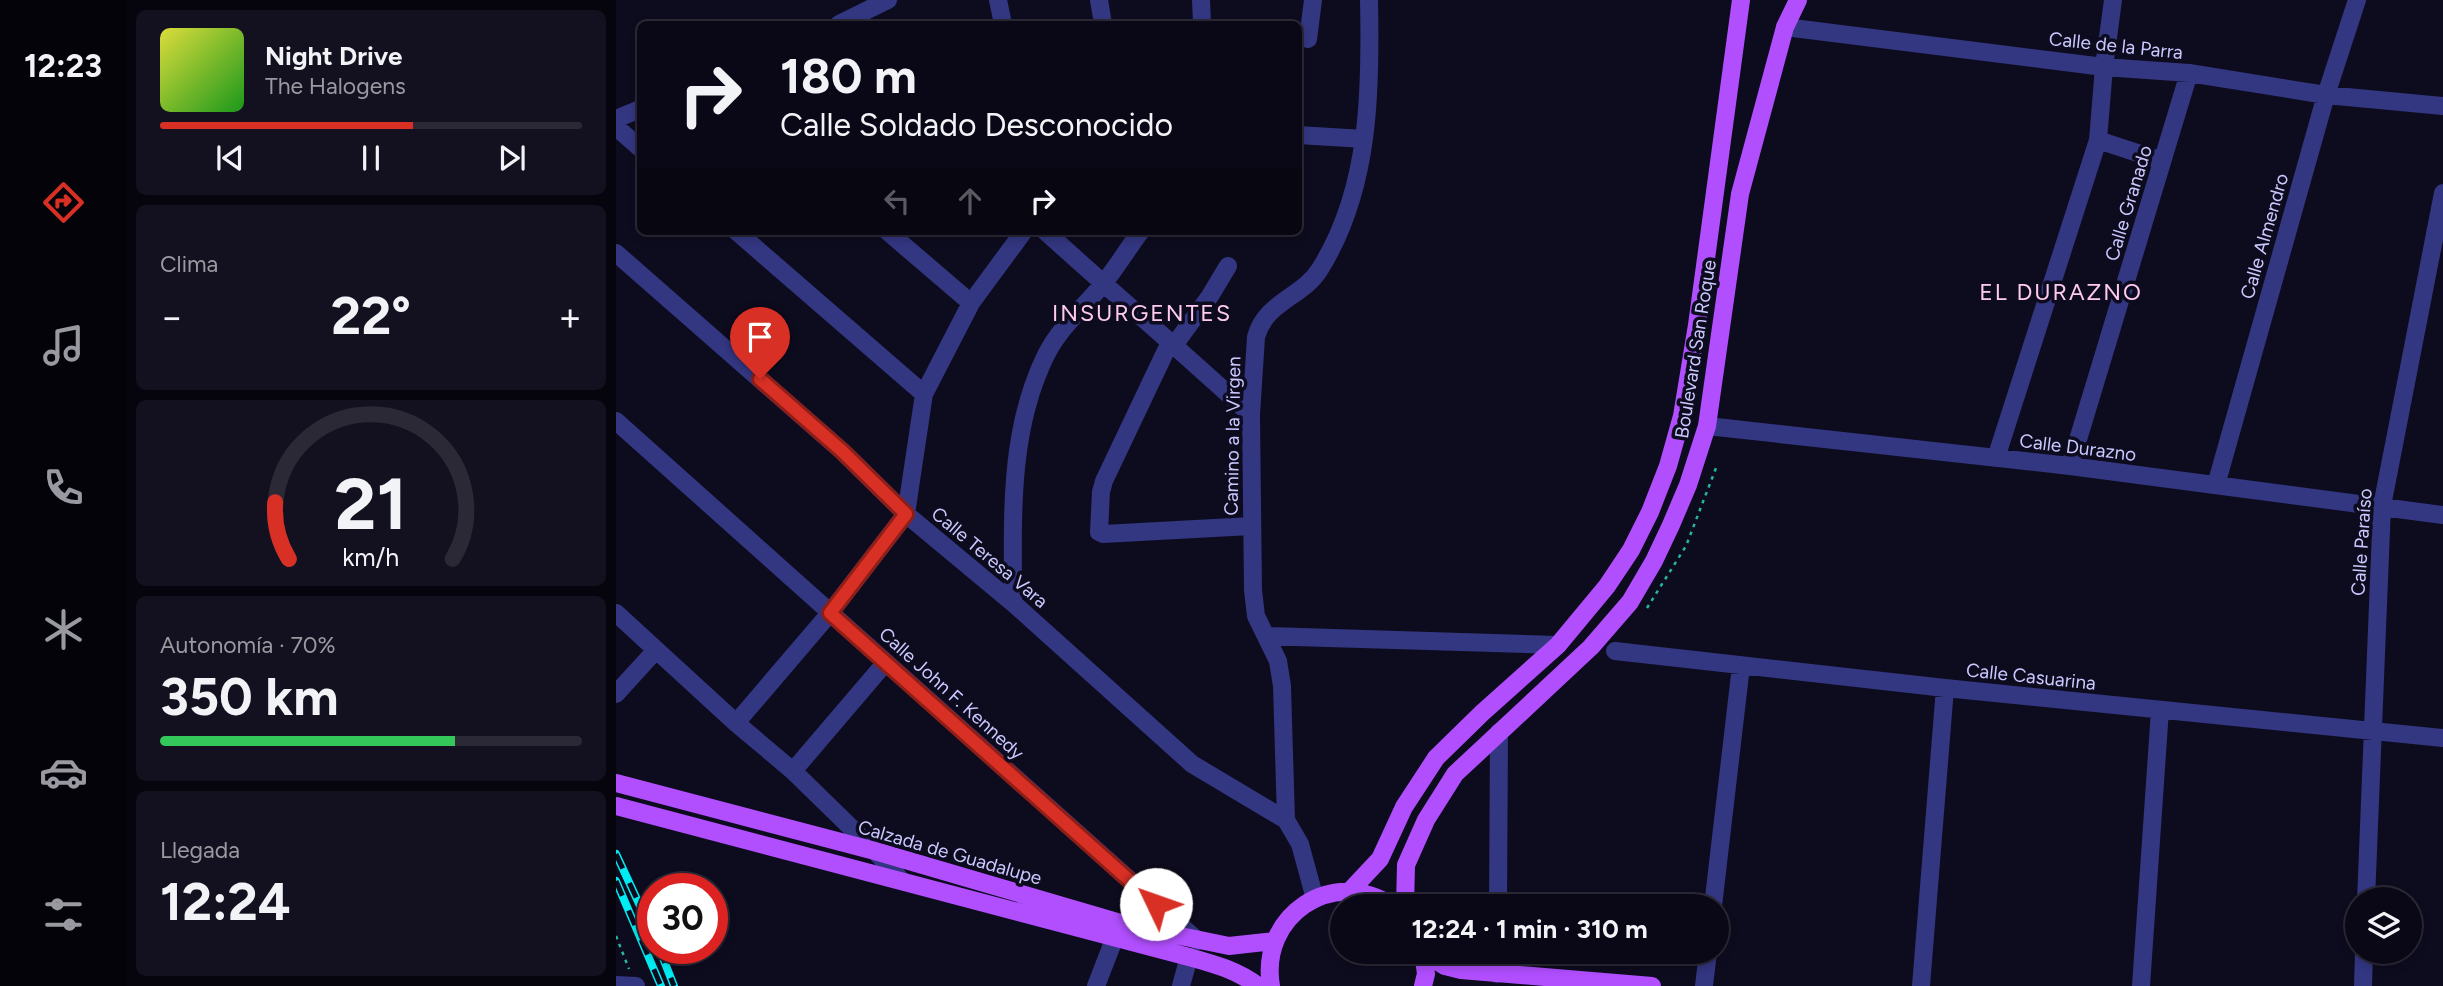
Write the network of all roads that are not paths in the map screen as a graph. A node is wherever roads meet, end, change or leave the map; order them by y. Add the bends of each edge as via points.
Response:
1 (888, 0) edge
2 (998, 0) edge
3 (1099, 0) edge
4 (1201, 0) edge
5 (1313, 0) edge
6 (1369, 0) edge
7 (1741, 0) edge
8 (1798, 0) edge
9 (2113, 0) edge
10 (2357, 0) edge
11 (845, 21) edge
12 (1002, 21) edge
13 (1102, 21) edge
14 (1202, 21) edge
15 (1785, 27) junction
16 (1308, 39) dead end
17 (2104, 67) junction
18 (2189, 73) junction
19 (2326, 95) junction
20 (2443, 106) edge
21 (637, 110) edge
22 (616, 118) edge
23 (616, 127) edge
24 (1302, 135) edge
25 (1364, 139) junction
26 (2098, 140) junction
27 (637, 145) edge
28 (2162, 161) junction
29 (2443, 193) edge
30 (741, 235) edge
31 (892, 235) edge
32 (1021, 235) edge
33 (1049, 235) edge
34 (1138, 235) edge
35 (616, 253) edge
36 (1228, 267) dead end
37 (1103, 284) junction
38 (971, 303) junction
39 (1173, 343) junction
40 (924, 394) junction
41 (1251, 415) junction
42 (616, 421) edge
43 (1707, 426) junction
44 (1996, 458) junction
45 (2070, 466) junction
46 (2216, 485) junction
47 (2382, 506) junction
48 (906, 514) junction
49 (2443, 515) edge
50 (1251, 526) junction
51 (1013, 603) junction
52 (616, 613) edge
53 (830, 613) junction
54 (1266, 636) junction
55 (1558, 645) junction
56 (656, 650) junction
57 (1615, 651) dead end
58 (886, 662) junction
59 (1741, 666) junction
60 (1945, 688) junction
61 (616, 694) edge
62 (2160, 710) junction
63 (736, 723) junction
64 (2372, 731) junction
65 (1499, 732) junction
66 (2443, 738) edge
67 (793, 771) junction
68 (616, 783) edge
69 (616, 806) edge
70 (1286, 820) junction
71 (875, 851) junction
72 (902, 881) junction
73 (2366, 887) edge
74 (1349, 892) junction
75 (1363, 894) edge
76 (1405, 894) edge
77 (1497, 894) edge
78 (1714, 894) edge
79 (1315, 899) junction
80 (1115, 937) junction
81 (1198, 941) junction
82 (1274, 941) junction
83 (1189, 957) junction
84 (1425, 964) edge
85 (1442, 964) edge
86 (1497, 964) edge
87 (1707, 964) edge
88 (2363, 964) edge
89 (1497, 974) junction
90 (616, 985) edge
91 (636, 986) edge
92 (1096, 986) edge
93 (1181, 986) edge
94 (1258, 986) edge
95 (1271, 986) edge
96 (1423, 986) edge
97 (1652, 986) edge
98 (1704, 986) edge
99 (1921, 986) edge
100 (2141, 986) edge
101 (2362, 986) edge

1 - 11 street
2 - 12 street
3 - 13 street
4 - 14 street
5 - 16 street
6 - 25 street, Camino a la Virgen
7 - 55 main road, Boulevard San Roque via 1697,325 1682,416 1668,466 1630,550
8 - 15 main road, Boulevard San Roque
9 - 17 street
10 - 19 street, Calle Almendro
15 - 17 street, Calle de la Parra
15 - 43 main road, Boulevard San Roque via 1740,194
17 - 18 street, Calle de la Parra
17 - 26 street
18 - 19 street, Calle de la Parra
18 - 28 street, Calle Granado
19 - 20 street, Calle de la Parra
19 - 46 street, Calle Almendro
21 - 22 street
23 - 27 street
24 - 25 street
25 - 41 street, Camino a la Virgen via 1361,170 1319,271 1259,325
26 - 28 street
26 - 44 street
28 - 45 street, Calle Granado
29 - 47 street, Calle Paraíso
30 - 40 street
31 - 38 street
32 - 38 street
33 - 37 street
34 - 37 street
35 - 48 street, Calle Teresa Vara via 842,451
36 - 39 street
37 - 39 street
37 - 51 street via 1047,354 1022,425 1014,465
38 - 40 street
39 - 41 street
39 - 50 street via 1104,481 1099,532
40 - 48 street
41 - 50 street, Camino a la Virgen
42 - 53 street, Calle John F. Kennedy
43 - 44 street, Calle Durazno
43 - 65 main road, Boulevard San Roque via 1671,525 1630,602 1591,647
44 - 45 street, Calle Durazno
45 - 46 street, Calle Durazno
46 - 47 street, Calle Durazno
47 - 49 street, Calle Durazno
47 - 64 street, Calle Paraíso
48 - 51 street, Calle Teresa Vara
48 - 53 street
50 - 54 street, Camino a la Virgen via 1256,616
51 - 70 street, Calle Teresa Vara via 1192,764
52 - 56 street
53 - 58 street, Calle John F. Kennedy
53 - 63 street
54 - 55 street
54 - 70 street, Camino a la Virgen via 1278,661 1282,686
55 - 74 main road, Boulevard San Roque via 1436,758 1404,807 1381,859
56 - 61 street
56 - 63 street
57 - 59 street, Calle Casuarina
58 - 67 street
58 - 81 street, Calle John F. Kennedy
59 - 60 street, Calle Casuarina
59 - 78 street
60 - 62 street, Calle Casuarina
60 - 99 street
62 - 64 street, Calle Casuarina
62 - 100 street
63 - 67 street
64 - 66 street, Calle Casuarina
64 - 73 street, Calle Paraíso
65 - 76 main road, Boulevard San Roque via 1455,774 1426,820 1406,865
65 - 77 street
67 - 71 street
68 - 71 main road, Calzada de Guadalupe
69 - 72 main road, Calzada de Guadalupe
70 - 79 street via 1300,844
71 - 72 street
71 - 81 main road, Calzada de Guadalupe via 1126,925
72 - 80 main road, Calzada de Guadalupe
74 - 75 main road
74 - 79 main road
79 - 82 main road via 1284,923
80 - 83 main road, Calzada de Guadalupe
80 - 92 street
81 - 82 main road, Calzada de Guadalupe via 1229,946
82 - 95 main road via 1268,969
83 - 93 street
83 - 94 main road, Calzada de Guadalupe via 1226,968
84 - 96 main road
85 - 89 main road
86 - 89 street
87 - 98 street
88 - 101 street
89 - 97 main road
90 - 91 street

